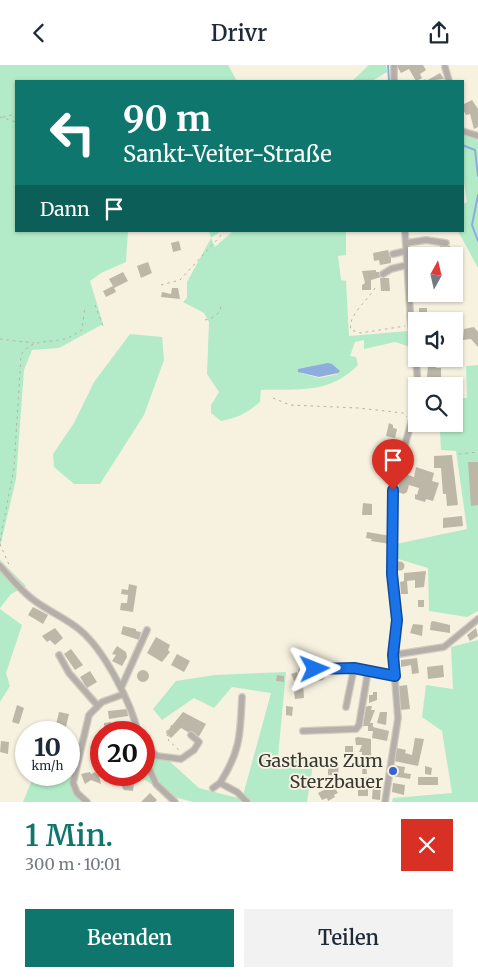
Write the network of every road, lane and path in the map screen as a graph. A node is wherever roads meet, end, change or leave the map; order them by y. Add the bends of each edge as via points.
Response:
1 (394, 65) edge
2 (445, 67) dead end
3 (394, 80) edge
4 (449, 80) edge
5 (15, 114) edge
6 (1, 117) edge
7 (15, 122) edge
8 (464, 132) edge
9 (478, 136) edge
10 (224, 232) edge
11 (405, 232) edge
12 (406, 243) junction
13 (446, 243) dead end
14 (406, 251) junction
15 (393, 254) dead end
16 (407, 265) junction
17 (383, 275) dead end
18 (161, 285) dead end
19 (375, 288) dead end
20 (95, 305) dead end
21 (221, 305) dead end
22 (85, 306) dead end
23 (409, 312) edge
24 (205, 320) dead end
25 (103, 326) dead end
26 (408, 326) edge
27 (0, 339) edge
28 (36, 343) junction
29 (338, 368) dead end
30 (336, 371) dead end
31 (273, 398) dead end
32 (408, 417) edge
33 (410, 432) edge
34 (478, 452) edge
35 (459, 454) dead end
36 (0, 543) edge
37 (0, 566) edge
38 (11, 578) junction
39 (478, 619) edge
40 (147, 630) dead end
41 (59, 655) dead end
42 (393, 655) junction
43 (354, 668) junction
44 (302, 671) dead end
45 (368, 671) junction
46 (395, 676) junction
47 (121, 688) junction
48 (124, 694) junction
49 (242, 697) dead end
50 (98, 706) junction
51 (346, 707) dead end
52 (135, 721) edge
53 (172, 725) dead end
54 (303, 731) dead end
55 (191, 735) dead end
56 (155, 753) edge
57 (186, 757) junction
58 (155, 781) edge
59 (220, 783) junction
60 (213, 788) dead end
61 (87, 802) edge
62 (175, 802) edge
63 (247, 802) edge
64 (384, 802) edge

1 - 3 street
2 - 4 street
5 - 6 path
6 - 7 path
8 - 9 street
10 - 18 path via 180,280
11 - 12 street
12 - 13 street via 426,240
12 - 14 street
14 - 15 street
14 - 16 street
16 - 17 street
16 - 23 street
19 - 26 path via 355,314 351,330 361,333
20 - 25 path
21 - 24 path via 215,316
22 - 28 path via 82,330 66,339
27 - 28 path
28 - 36 path via 25,348 21,355 14,468
29 - 30 path
31 - 32 path via 290,405 358,408 403,413
33 - 42 street via 392,503 392,574 397,620
34 - 35 path
36 - 38 path
37 - 38 street
38 - 47 street via 36,602 90,639
39 - 42 street via 444,647
40 - 47 street
41 - 50 street via 69,673
42 - 46 street
43 - 44 street
43 - 45 street
43 - 51 street
45 - 46 street
45 - 54 street via 356,729
46 - 64 street via 398,718
47 - 48 street
48 - 50 street
48 - 52 street
49 - 59 street via 239,746
50 - 61 street via 89,715 74,783 77,793
53 - 57 path via 165,733 170,738 168,740
55 - 57 street via 199,742
56 - 57 street via 163,758
58 - 62 street
59 - 60 street
59 - 63 street

